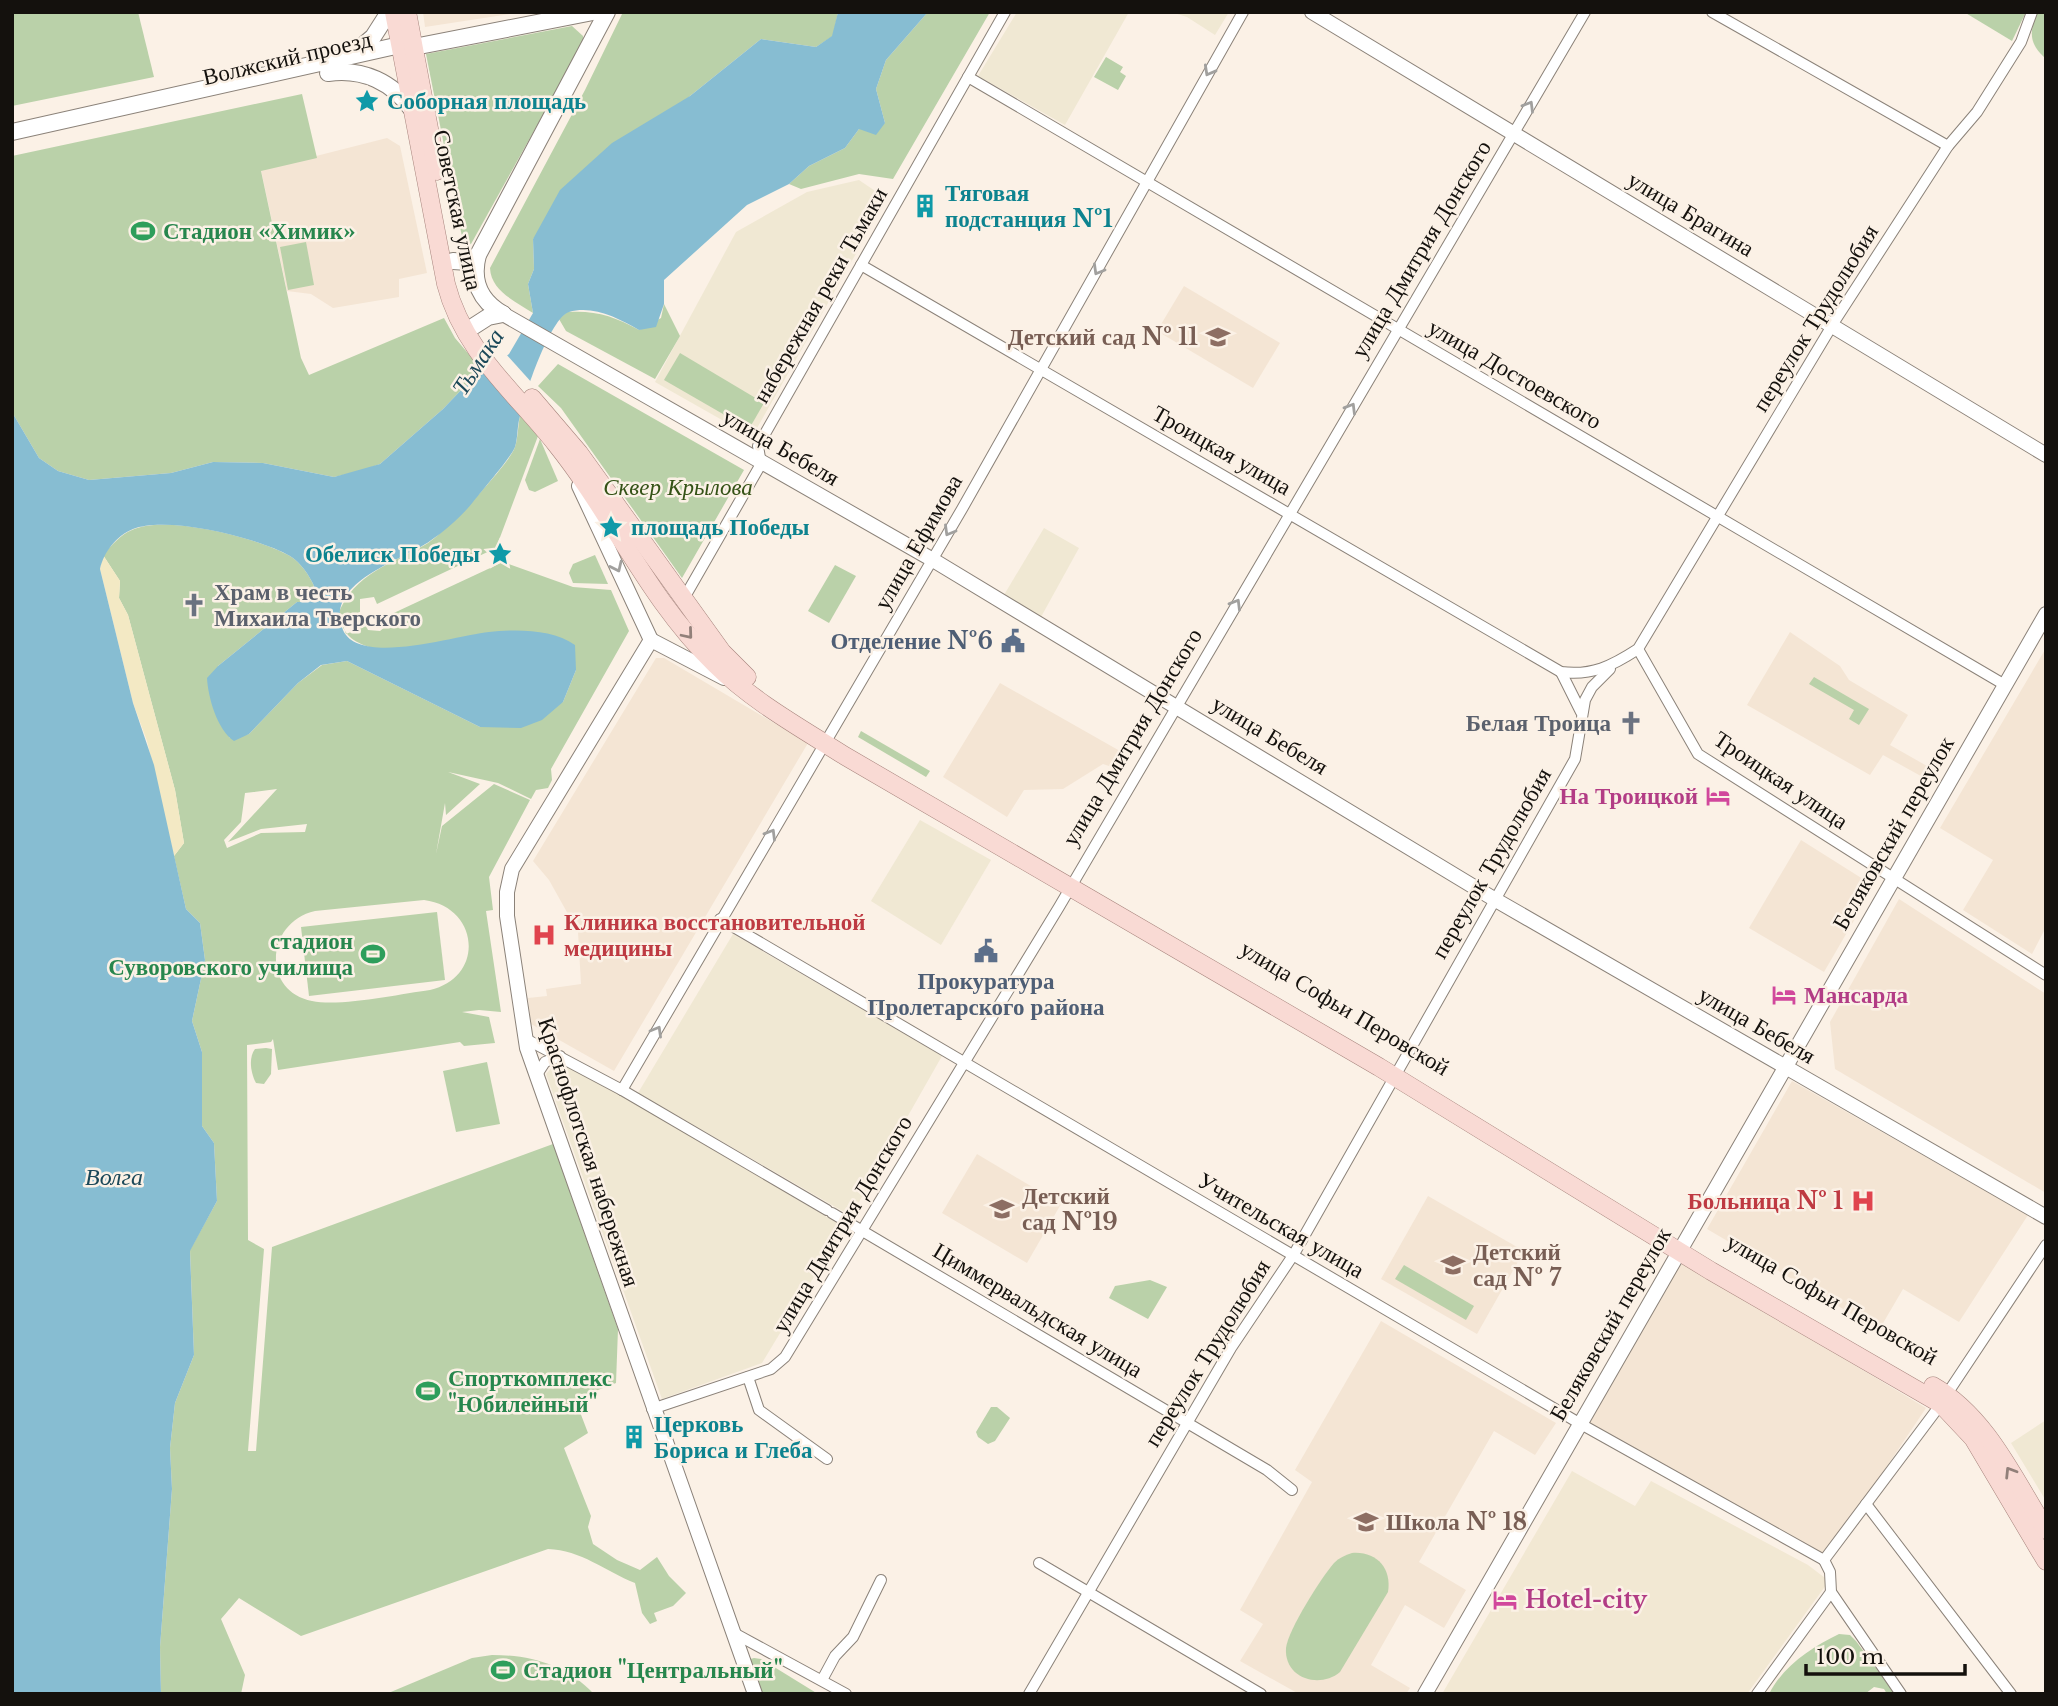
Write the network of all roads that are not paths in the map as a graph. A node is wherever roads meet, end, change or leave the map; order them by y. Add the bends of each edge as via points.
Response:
1 (392, 12) edge
2 (407, 12) edge
3 (593, 12) edge
4 (607, 12) edge
5 (1005, 12) edge
6 (1243, 12) edge
7 (1312, 12) edge
8 (1585, 12) edge
9 (1712, 12) edge
10 (2032, 12) edge
11 (572, 16) junction
12 (593, 43) junction
13 (405, 49) junction
14 (346, 58) junction
15 (328, 73) junction
16 (968, 77) junction
17 (413, 111) junction
18 (12, 132) edge
19 (1513, 134) junction
20 (12, 142) edge
21 (1948, 146) junction
22 (1148, 183) junction
23 (478, 256) junction
24 (453, 261) junction
25 (861, 265) junction
26 (503, 314) junction
27 (1832, 326) junction
28 (1398, 329) junction
29 (475, 335) junction
30 (1041, 370) junction
31 (548, 425) junction
32 (2046, 455) edge
33 (568, 460) junction
34 (761, 464) junction
35 (1289, 513) junction
36 (1719, 517) junction
37 (933, 560) junction
38 (660, 598) junction
39 (683, 600) junction
40 (2046, 614) edge
41 (651, 640) junction
42 (1638, 649) junction
43 (722, 662) junction
44 (1613, 666) junction
45 (1560, 672) junction
46 (2005, 685) junction
47 (744, 689) junction
48 (1176, 705) junction
49 (1581, 712) junction
50 (827, 739) junction
51 (1892, 879) junction
52 (1071, 884) junction
53 (1494, 898) junction
54 (720, 919) junction
55 (2046, 975) edge
56 (524, 1038) junction
57 (560, 1056) junction
58 (964, 1063) junction
59 (1783, 1067) junction
60 (1398, 1073) junction
61 (536, 1076) junction
62 (622, 1090) junction
63 (2046, 1217) edge
64 (863, 1231) junction
65 (2046, 1245) edge
66 (1681, 1246) junction
67 (1294, 1254) junction
68 (748, 1377) junction
69 (1944, 1399) junction
70 (652, 1409) junction
71 (1187, 1423) junction
72 (1579, 1423) junction
73 (827, 1459) dead end
74 (1292, 1490) dead end
75 (1866, 1504) junction
76 (2046, 1530) edge
77 (1825, 1560) junction
78 (2046, 1562) edge
79 (1039, 1563) dead end
80 (881, 1580) dead end
81 (1088, 1592) junction
82 (1831, 1592) junction
83 (732, 1632) junction
84 (822, 1680) junction
85 (755, 1694) edge
86 (846, 1694) edge
87 (1029, 1694) edge
88 (1261, 1694) edge
89 (1425, 1694) edge
90 (1757, 1694) edge
91 (1901, 1694) edge
92 (2011, 1694) edge

1 - 13 main road, Советская улица
1 - 14 main road via 370,40
2 - 13 main road, Советская улица
3 - 11 main road
4 - 12 main road
5 - 16 street, набережная реки Тьмаки
6 -> 22 street, улица Ефимова
7 - 19 street, улица Брагина
19 -> 8 street, улица Дмитрия Донского
9 - 21 street
10 - 21 street, переулок Трудолюбия via 2021,42 1977,112
11 - 12 main road via 586,24
11 - 13 main road
12 - 23 main road
13 - 14 main road, Волжский проезд
13 - 15 main road, Волжский проезд
13 - 17 main road, Советская улица
13 - 24 main road, Советская улица
14 - 18 main road, Волжский проезд
15 - 17 main road via 352,72 379,80
15 - 20 main road, Волжский проезд
16 - 22 street, улица Достоевского
16 - 25 street, набережная реки Тьмаки
17 - 29 main road, Советская улица via 447,289
19 - 27 street, улица Брагина
19 - 28 street, улица Дмитрия Донского
21 - 27 street, переулок Трудолюбия
22 - 28 street, улица Достоевского
22 -> 30 street, улица Ефимова
23 - 24 main road
23 - 26 main road, улица Бебеля via 478,286 487,303
24 - 29 main road, Советская улица
25 - 30 street, Троицкая улица
25 - 34 street, набережная реки Тьмаки via 758,446
26 - 29 main road via 488,317
26 - 34 street, улица Бебеля
27 - 32 street, улица Брагина
27 - 36 street, переулок Трудолюбия
35 -> 28 street, улица Дмитрия Донского
28 - 36 street, улица Достоевского
29 - 31 main road, Советская улица
30 - 35 street, Троицкая улица
30 -> 37 street, улица Ефимова
31 - 33 main road
31 - 39 main road
33 - 38 main road
33 -> 41 street
34 - 37 street, улица Бебеля
34 - 39 street, набережная реки Тьмаки
35 - 45 street, Троицкая улица
48 -> 35 street, улица Дмитрия Донского
36 - 42 street, переулок Трудолюбия
36 - 46 street, улица Достоевского
37 - 48 street, улица Бебеля
37 - 50 street, улица Ефимова
38 - 39 main road
38 -> 43 main road
39 - 43 main road
40 - 46 street, Беляковский переулок
41 - 47 street
41 - 56 street, Краснофлотская набережная via 512,869 507,916
42 - 44 street
42 - 51 street, Троицкая улица via 1698,754
43 - 47 main road, улица Софьи Перовской
43 - 50 main road, улица Софьи Перовской
44 - 45 street via 1588,673
44 - 49 street, переулок Трудолюбия via 1588,693
45 - 49 street
46 - 51 street, Беляковский переулок
47 - 50 main road, улица Софьи Перовской
48 - 52 street, улица Дмитрия Донского
48 - 53 street, улица Бебеля
49 - 53 street, переулок Трудолюбия via 1575,758
50 - 52 main road, улица Софьи Перовской
54 -> 50 street, улица Ефимова
51 - 55 street, Троицкая улица
51 - 59 street, Беляковский переулок
52 - 58 street, улица Дмитрия Донского
52 - 60 main road, улица Софьи Перовской
53 - 59 street, улица Бебеля
53 - 60 street, переулок Трудолюбия
54 - 58 street, Учительская улица
62 -> 54 street, улица Ефимова
56 - 57 street, Циммервальдская улица
56 - 61 street, Краснофлотская набережная
57 - 61 street via 545,1062
57 - 62 street, Циммервальдская улица
58 - 64 street, улица Дмитрия Донского
58 - 67 street, Учительская улица
59 - 63 street, улица Бебеля
59 - 66 street, Беляковский переулок
60 - 66 main road, улица Софьи Перовской
60 - 67 street, переулок Трудолюбия
61 - 70 street, Краснофлотская набережная
62 - 64 street, Циммервальдская улица
64 - 68 street, улица Дмитрия Донского via 782,1361
64 - 71 street, Циммервальдская улица
65 - 69 street
66 - 69 main road, улица Софьи Перовской
66 - 72 street, Беляковский переулок
67 - 71 street, переулок Трудолюбия
67 - 72 street, Учительская улица
68 - 70 street, улица Дмитрия Донского
68 - 73 street via 760,1410
69 - 75 street
76 -> 69 main road via 1976,1420
69 - 78 main road via 1973,1438
70 - 83 street, Краснофлотская набережная
71 - 74 street, Циммервальдская улица
71 - 81 street, переулок Трудолюбия
72 - 77 street, Учительская улица
72 - 89 street, Беляковский переулок
75 - 77 street
75 - 92 street
77 - 82 street
79 - 81 street
80 - 84 street via 853,1637
81 - 87 street, переулок Трудолюбия
81 - 88 street
82 - 90 street
82 - 91 street
83 - 84 street
83 - 85 street, Краснофлотская набережная
84 - 86 street

